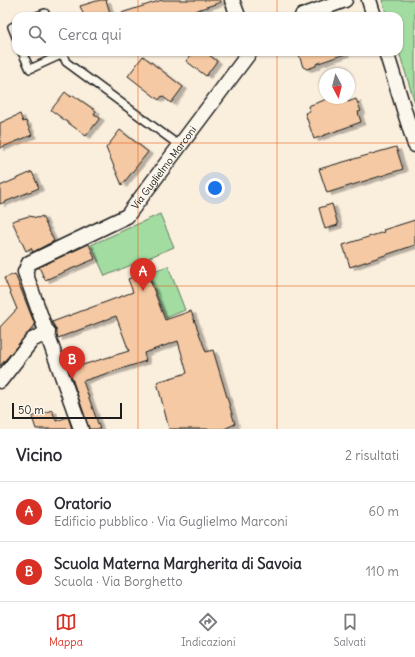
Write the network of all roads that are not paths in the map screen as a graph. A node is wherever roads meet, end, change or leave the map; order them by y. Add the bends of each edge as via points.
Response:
1 (232, 0) edge
2 (345, 0) edge
3 (369, 0) edge
4 (236, 12) edge
5 (313, 12) edge
6 (373, 12) edge
7 (24, 56) edge
8 (56, 56) edge
9 (63, 56) edge
10 (247, 56) edge
11 (387, 56) edge
12 (415, 145) edge
13 (180, 146) junction
14 (48, 332) junction
15 (0, 381) edge
16 (81, 429) edge

1 - 4 street
2 - 5 street
3 - 6 street
7 - 8 lane via 30,69
9 - 13 lane via 66,62
10 - 13 street, Via Guglielmo Marconi
11 - 12 street
13 - 14 street, Via Guglielmo Marconi via 127,216 29,264 26,272
14 - 15 street via 32,340
14 - 16 street, Via Guglielmo Marconi

